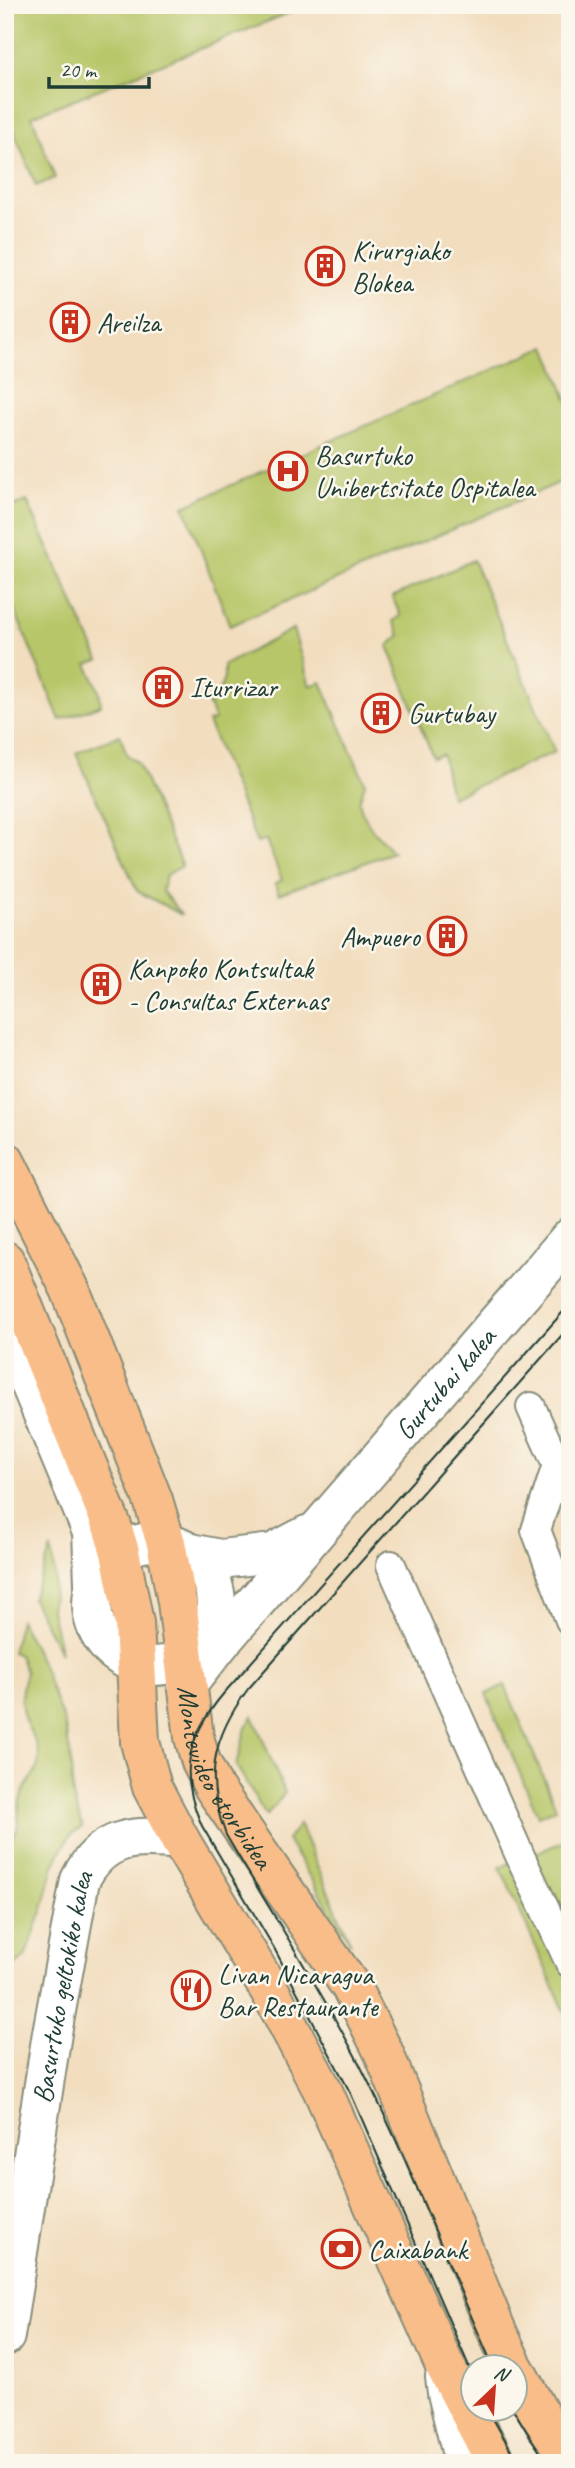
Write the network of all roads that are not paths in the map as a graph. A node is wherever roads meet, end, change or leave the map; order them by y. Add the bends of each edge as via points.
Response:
1 (5, 1161) edge
2 (570, 1238) edge
3 (5, 1261) edge
4 (5, 1324) edge
5 (531, 1407) dead end
6 (321, 1527) junction
7 (178, 1548) junction
8 (120, 1552) junction
9 (391, 1565) dead end
10 (94, 1583) junction
11 (570, 1619) edge
12 (191, 1663) junction
13 (135, 1664) junction
14 (180, 1840) junction
15 (570, 1963) edge
16 (5, 2336) edge
17 (506, 2352) edge
18 (444, 2364) junction
19 (530, 2398) edge
20 (570, 2456) edge
21 (464, 2463) edge
22 (496, 2463) edge

1 - 7 main road, Montevideo etorbidea via 69,1289 153,1500
2 - 6 street, Gurtubai kalea
3 - 8 main road, Montevideo etorbidea
4 - 10 street via 92,1532
5 - 11 street via 557,1465 536,1530
6 - 7 street, Gurtubai kalea via 273,1553 220,1559
6 - 12 street, Gurtubai kalea via 237,1623
7 - 8 street, Gurtubai kalea via 142,1542
7 - 12 main road, Montevideo etorbidea via 177,1602
8 - 10 street via 104,1565
8 - 13 main road, Montevideo etorbidea via 134,1623
9 - 15 street
10 - 13 street via 94,1623 103,1641
12 - 13 street
12 - 17 main road, Montevideo etorbidea via 194,1737 201,1762 214,1788 351,1987 383,2051
13 - 14 main road, Montevideo etorbidea via 140,1742 152,1787
14 - 16 street, Basurtuko geltokiko kalea via 125,1839 89,1861 80,1880
14 - 18 main road, Montevideo etorbidea via 322,2089
18 - 21 street
18 - 22 main road, Montevideo etorbidea
19 - 20 main road, Montevideo etorbidea

